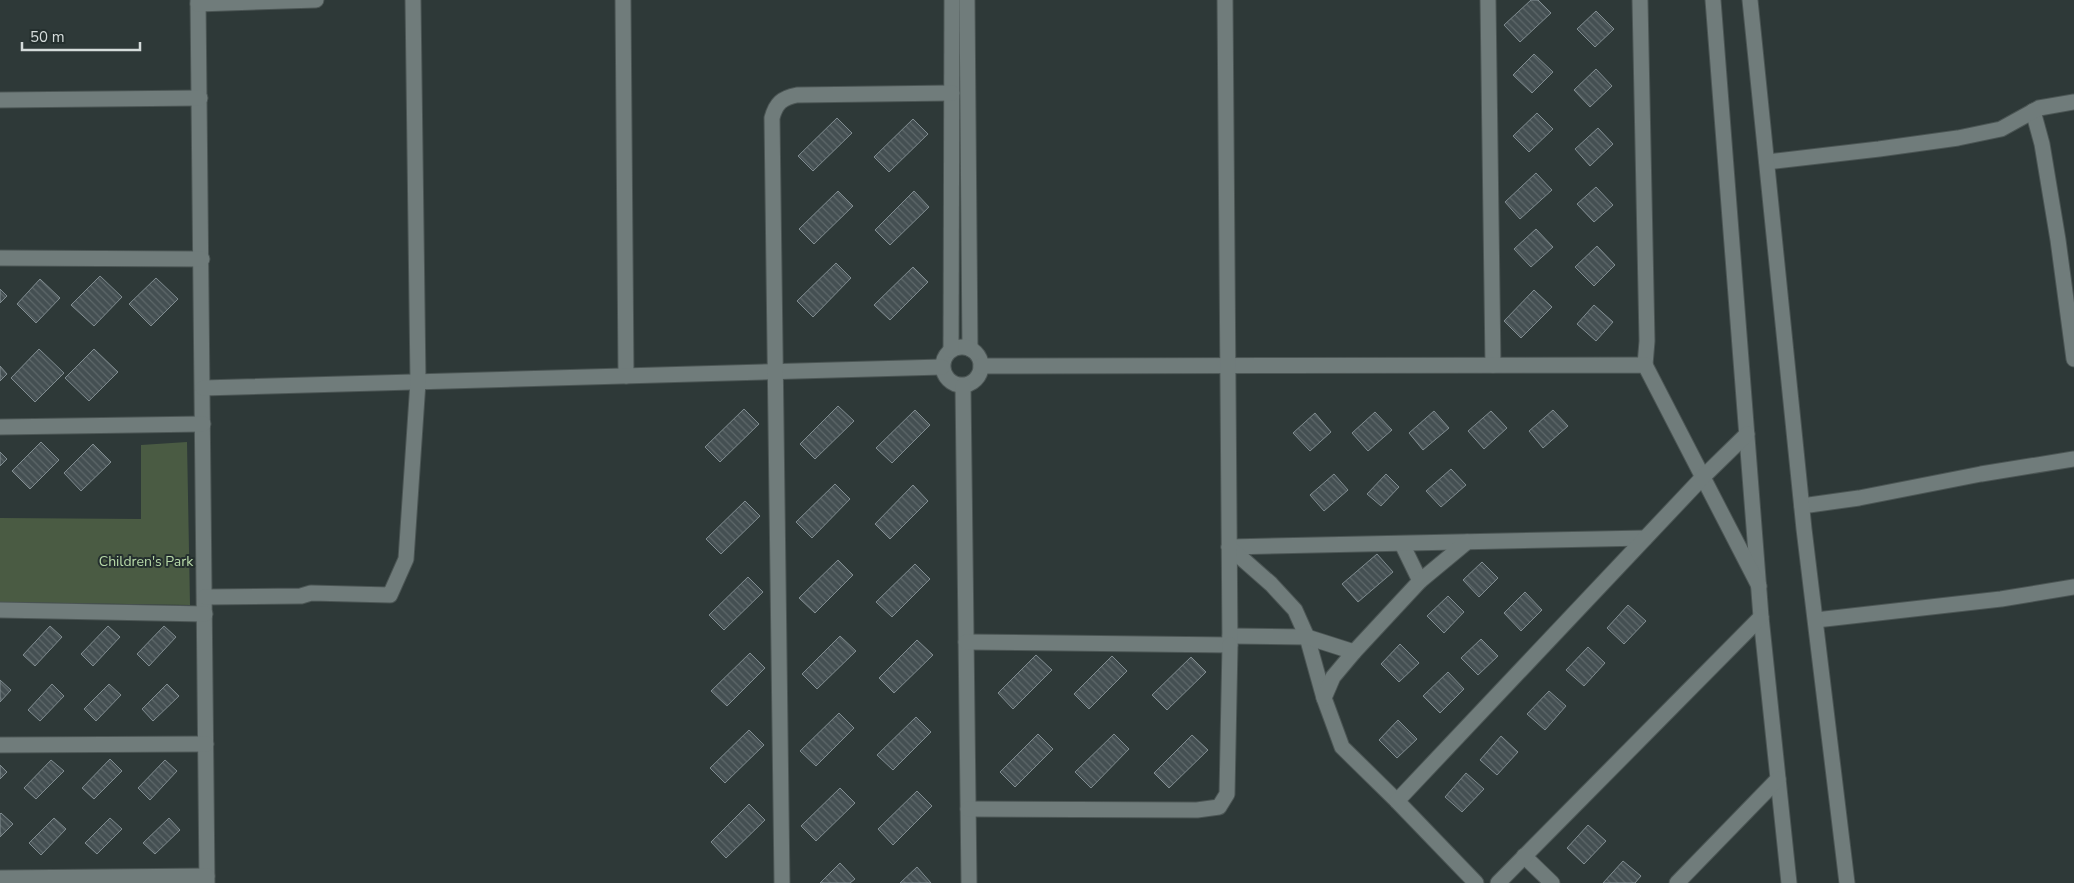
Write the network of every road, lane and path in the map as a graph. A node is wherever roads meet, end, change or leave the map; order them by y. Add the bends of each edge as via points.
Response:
1 (316, 0) edge
2 (413, 0) edge
3 (623, 0) edge
4 (952, 0) edge
5 (968, 0) edge
6 (1225, 0) edge
7 (1488, 0) edge
8 (1640, 0) edge
9 (1713, 0) edge
10 (1750, 0) edge
11 (198, 2) edge
12 (952, 93) junction
13 (200, 98) junction
14 (0, 100) edge
15 (2074, 102) edge
16 (2033, 111) junction
17 (1767, 162) junction
18 (0, 258) edge
19 (202, 259) junction
20 (970, 349) junction
21 (950, 350) junction
22 (2074, 358) edge
23 (1493, 365) junction
24 (1645, 365) junction
25 (981, 366) junction
26 (1227, 366) junction
27 (942, 367) junction
28 (777, 372) junction
29 (626, 376) junction
30 (418, 382) junction
31 (963, 386) junction
32 (203, 388) junction
33 (203, 424) junction
34 (0, 427) edge
35 (1747, 434) junction
36 (2074, 459) edge
37 (1703, 477) junction
38 (1802, 506) junction
39 (1645, 538) junction
40 (1467, 542) junction
41 (1402, 544) junction
42 (1229, 547) junction
43 (1420, 581) junction
44 (1759, 586) junction
45 (2074, 587) edge
46 (205, 597) junction
47 (0, 610) edge
48 (205, 614) junction
49 (1761, 617) junction
50 (1816, 620) junction
51 (1307, 637) junction
52 (1230, 640) junction
53 (966, 642) junction
54 (1354, 652) junction
55 (1324, 698) junction
56 (206, 744) junction
57 (0, 745) edge
58 (1778, 779) junction
59 (1397, 801) junction
60 (968, 809) junction
61 (1524, 856) junction
62 (0, 878) edge
63 (207, 879) edge
64 (782, 883) edge
65 (969, 883) edge
66 (1476, 883) edge
67 (1498, 883) edge
68 (1552, 883) edge
69 (1677, 883) edge
70 (1789, 883) edge
71 (1848, 883) edge

1 - 11 street
2 - 30 street
3 - 29 street
4 - 12 street
5 - 20 street
6 - 26 street
7 - 23 street
8 - 24 street
9 - 35 street
10 - 17 street
11 - 13 street
12 - 21 street
12 - 28 street via 797,95 785,98 775,107 772,118
13 - 14 street
13 - 19 street
15 - 16 street
16 - 17 street via 2001,129 1958,138
16 - 22 street via 2042,144 2058,240
17 - 38 street
18 - 19 street
19 - 32 street
20 - 21 street via 966,346
20 - 25 street via 976,352
21 - 27 street
23 - 24 street
23 - 26 street
24 - 37 street
25 - 26 street
25 - 31 street via 973,382
26 - 42 street
27 - 28 street
27 - 31 street via 951,383
28 - 29 street
28 - 64 street
29 - 30 street
30 - 32 street
30 - 46 street via 406,559 390,594
31 - 53 street
32 - 33 street
33 - 34 street
33 - 46 street
35 - 37 street
35 - 44 street
36 - 38 street
37 - 39 street
37 - 44 street
38 - 50 street
39 - 40 street
39 - 59 street
40 - 41 street
40 - 43 street
41 - 42 street
41 - 43 street
42 - 51 street via 1277,590 1294,610
42 - 52 street
43 - 54 street
44 - 49 street
45 - 50 street via 2001,599
46 - 48 street
47 - 48 street
48 - 56 street
49 - 58 street
49 - 61 street
50 - 71 street
51 - 52 street
51 - 54 street
51 - 55 street
52 - 53 street
52 - 60 street via 1227,794 1219,806 1197,810
53 - 60 street
54 - 55 street via 1333,677
55 - 59 street via 1342,746
56 - 57 street
56 - 63 street
58 - 69 street
58 - 70 street
59 - 66 street
60 - 65 street
61 - 67 street
61 - 68 street
62 - 63 street

